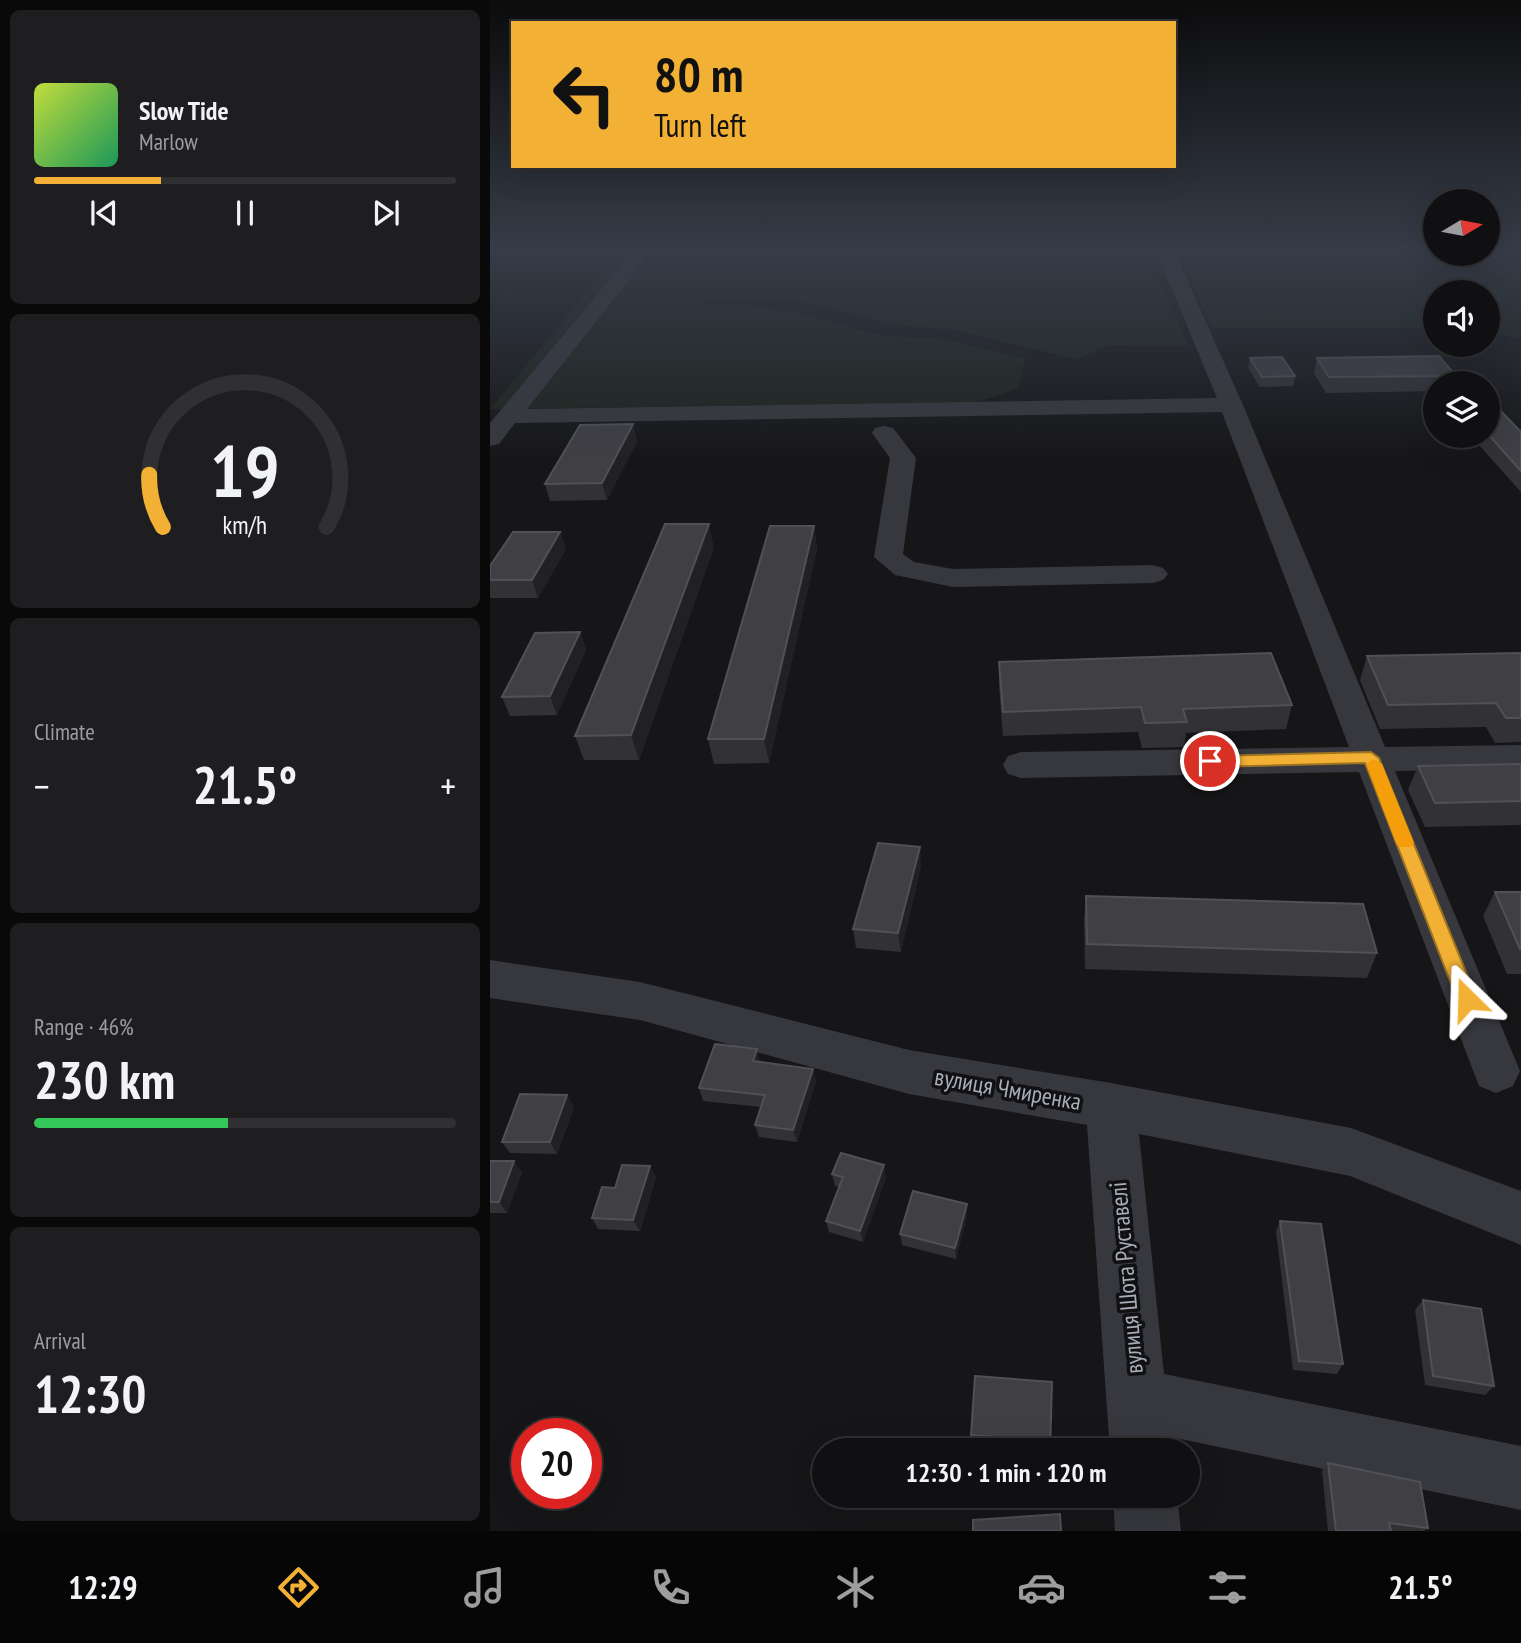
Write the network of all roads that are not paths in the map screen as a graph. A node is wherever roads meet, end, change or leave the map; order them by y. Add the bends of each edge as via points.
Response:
1 (588, 319) edge
2 (1194, 319) edge
3 (1231, 405) junction
4 (510, 416) junction
5 (884, 433) dead end
6 (490, 439) edge
7 (1153, 574) dead end
8 (1521, 757) edge
9 (1371, 758) junction
10 (1021, 765) dead end
11 (490, 979) edge
12 (1496, 1071) dead end
13 (1111, 1106) junction
14 (1521, 1218) edge
15 (1139, 1425) edge
16 (1521, 1478) edge
17 (1146, 1508) edge
18 (1148, 1531) edge

1 - 4 street
2 - 3 street
3 - 4 street
3 - 9 street
4 - 6 street
5 - 7 street via 903,458 888,556 905,569 953,578
8 - 9 street
9 - 10 street
9 - 12 street
11 - 13 street, вулиця Чмиренка via 640,1001 909,1072
13 - 14 street, вулиця Чмиренка via 1351,1152
13 - 15 street, вулиця Шота Руставелі
15 - 16 street
17 - 18 street

